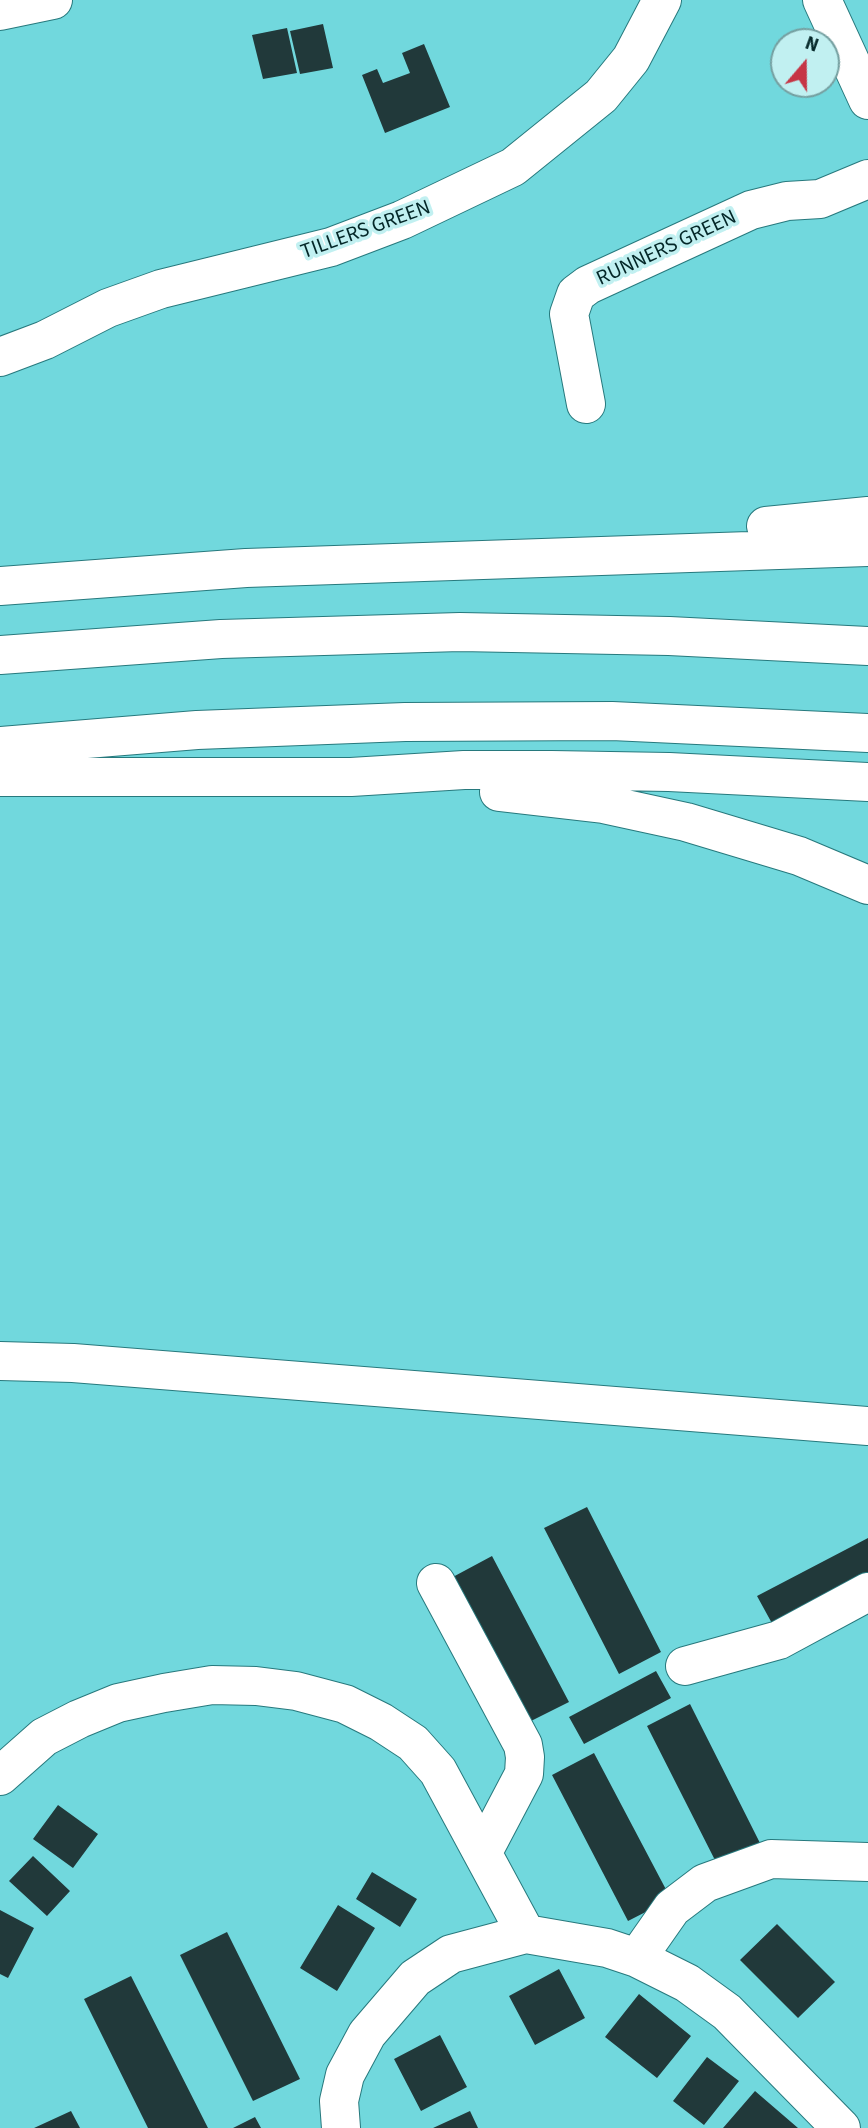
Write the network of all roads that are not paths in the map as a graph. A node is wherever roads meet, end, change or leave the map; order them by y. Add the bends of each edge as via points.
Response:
1 (53, 0) edge
2 (662, 0) edge
3 (835, 5) edge
4 (0, 11) edge
5 (868, 100) edge
6 (868, 179) edge
7 (0, 358) edge
8 (586, 404) dead end
9 (868, 516) edge
10 (868, 547) edge
11 (160, 573) junction
12 (0, 586) edge
13 (868, 646) edge
14 (0, 655) edge
15 (868, 733) edge
16 (0, 746) edge
17 (0, 777) edge
18 (351, 777) junction
19 (868, 782) edge
20 (868, 885) edge
21 (0, 1361) edge
22 (868, 1426) edge
23 (436, 1583) dead end
24 (868, 1592) edge
25 (685, 1666) dead end
26 (0, 1776) edge
27 (483, 1852) junction
28 (868, 1861) edge
29 (526, 1934) junction
30 (637, 1958) junction
31 (341, 2128) edge
32 (841, 2128) edge

1 - 4 main road
2 - 7 main road, TILLERS GREEN via 631,59 601,96 502,173 331,247 150,293
3 - 5 main road
6 - 8 main road, RUNNERS GREEN via 820,199 787,201 751,211 576,294 569,314
9 - 11 main road
10 - 11 main road
11 - 12 main road
13 - 14 main road via 460,632 241,638
15 - 16 main road via 612,721 424,721 197,730
17 - 18 main road
18 - 19 main road via 552,770
18 - 20 main road via 552,797 636,811 751,840
21 - 22 main road
23 - 27 main road via 523,1745 524,1774
24 - 25 main road via 779,1640
26 - 27 main road via 44,1737 118,1703 212,1685 296,1691 345,1704 413,1743 438,1771
27 - 29 main road
28 - 30 main road via 771,1858 705,1883 672,1908
29 - 30 main road via 587,1943
29 - 31 main road via 451,1954 415,1978 367,2034 345,2075 339,2101
30 - 32 main road via 687,1983 727,2012

